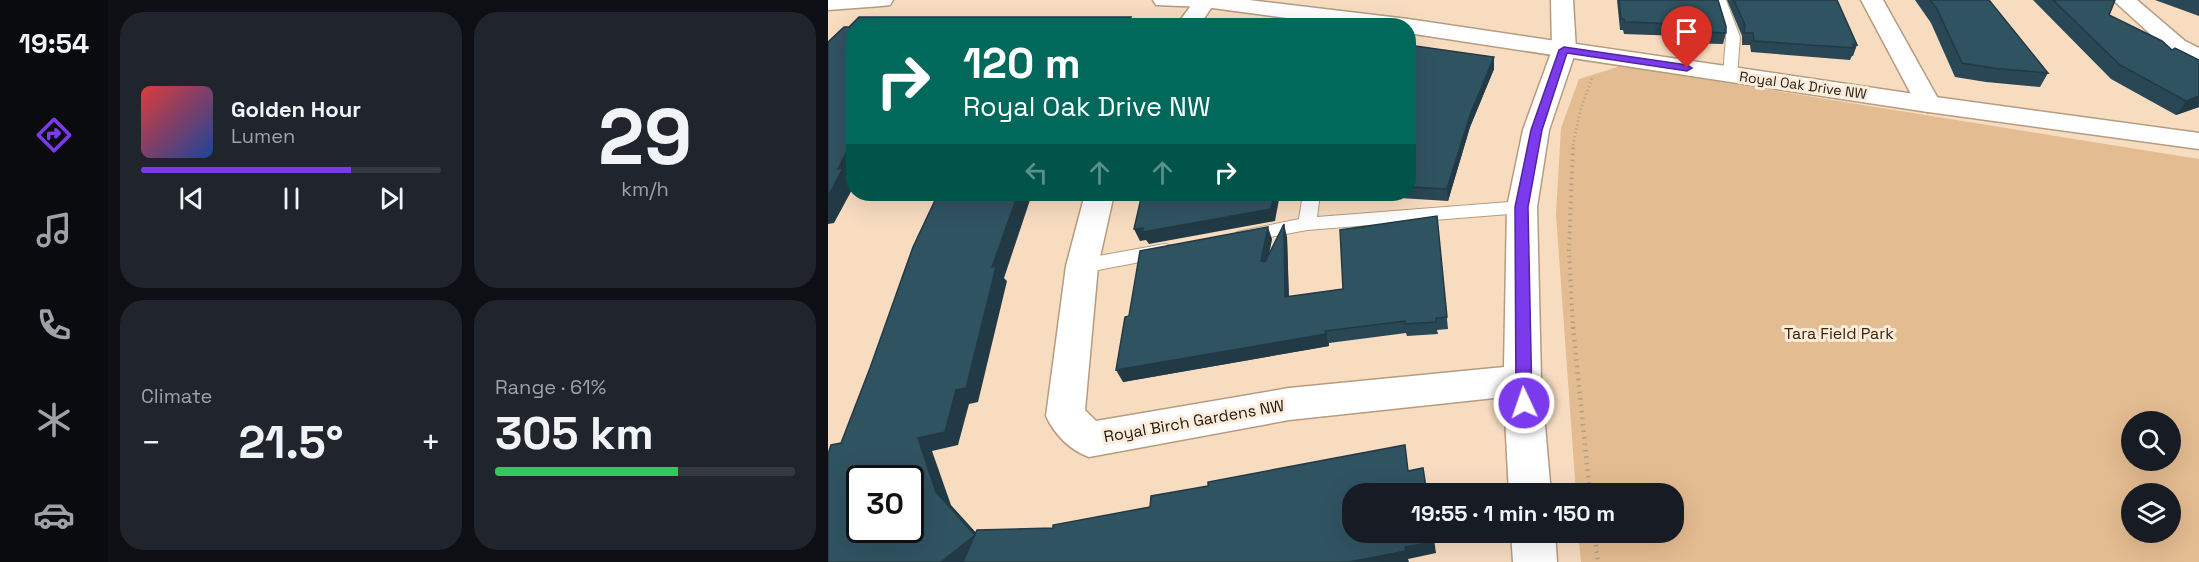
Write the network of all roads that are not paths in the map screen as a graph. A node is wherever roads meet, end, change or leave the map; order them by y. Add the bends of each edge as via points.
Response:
1 (882, 0) edge
2 (1164, 0) edge
3 (1205, 0) edge
4 (1562, 0) edge
5 (1720, 0) edge
6 (1872, 0) edge
7 (2124, 0) edge
8 (832, 5) edge
9 (1193, 18) edge
10 (1345, 18) edge
11 (1416, 28) edge
12 (1564, 50) junction
13 (2199, 58) edge
14 (1730, 75) junction
15 (1928, 104) junction
16 (2199, 141) edge
17 (1097, 201) edge
18 (1310, 201) edge
19 (1522, 207) junction
20 (1307, 224) junction
21 (1228, 239) edge
22 (1183, 248) edge
23 (1082, 266) junction
24 (1522, 380) junction
25 (1529, 483) edge
26 (1534, 543) edge
27 (1535, 562) edge

1 - 8 street
2 - 3 street, Royal Oak Drive NW
3 - 9 street
3 - 10 street, Royal Oak Drive NW
4 - 12 street
5 - 14 lane via 1733,37
6 - 15 street
7 - 13 street via 2177,46
11 - 12 street, Royal Oak Drive NW
12 - 14 street, Royal Oak Drive NW
12 - 19 street via 1536,130
14 - 15 street, Royal Oak Drive NW
15 - 16 street, Royal Oak Drive NW
17 - 23 street, Royal Birch Gardens NW
18 - 20 lane
19 - 20 lane
19 - 24 street
20 - 21 lane
22 - 23 lane
23 - 24 street, Royal Birch Gardens NW via 1065,416 1089,440 1289,404
24 - 25 street
26 - 27 street

